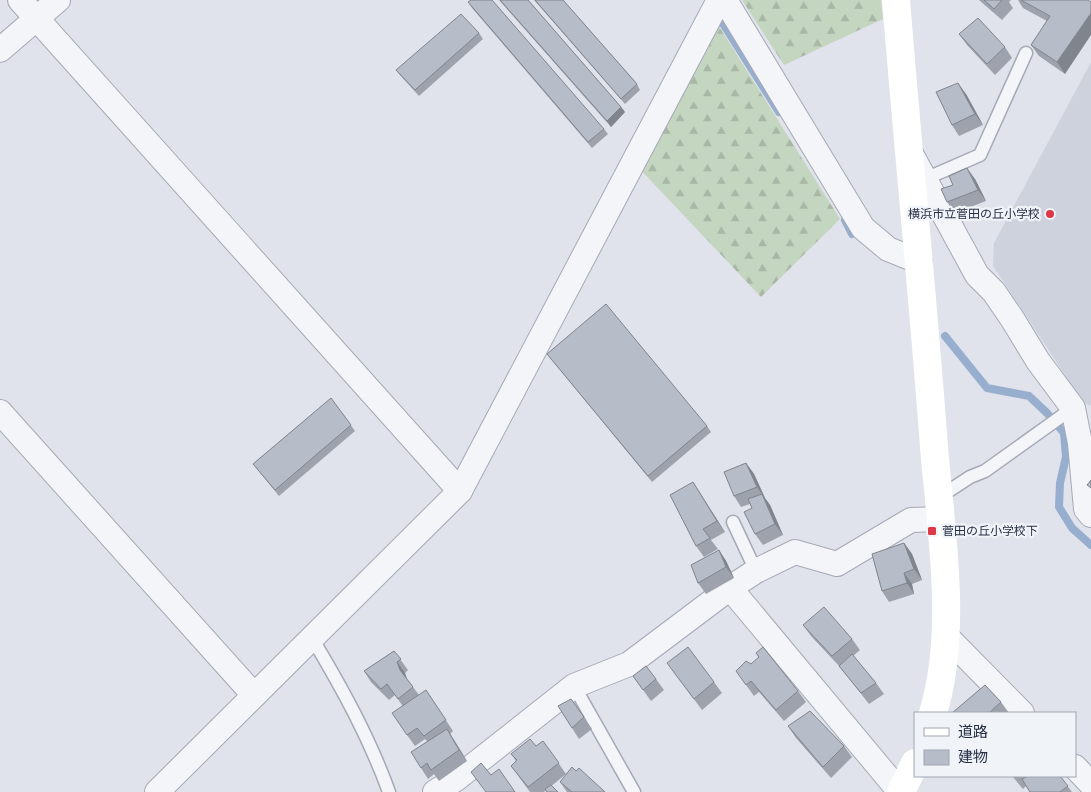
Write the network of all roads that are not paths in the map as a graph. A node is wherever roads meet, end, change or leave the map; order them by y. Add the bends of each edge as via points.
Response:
1 (20, 0) edge
2 (58, 0) edge
3 (718, 0) edge
4 (725, 0) edge
5 (896, 0) edge
6 (36, 18) junction
7 (0, 50) edge
8 (1026, 53) dead end
9 (908, 148) junction
10 (925, 179) junction
11 (920, 262) junction
12 (0, 412) edge
13 (1076, 414) edge
14 (460, 491) junction
15 (939, 509) junction
16 (1091, 515) edge
17 (733, 522) dead end
18 (756, 571) junction
19 (730, 588) junction
20 (945, 635) junction
21 (312, 638) junction
22 (574, 686) junction
23 (254, 695) junction
24 (933, 712) edge
25 (1021, 712) edge
26 (914, 765) edge
27 (1076, 768) edge
28 (1091, 784) edge
29 (461, 786) edge
30 (158, 792) edge
31 (389, 792) edge
32 (435, 792) edge
33 (634, 792) edge
34 (901, 792) edge

1 - 6 street
2 - 6 street
3 - 14 street
4 - 11 street via 863,228 888,250
5 - 9 street
6 - 7 street
6 - 14 street
8 - 10 lane via 980,155
9 - 10 street
9 - 11 street
10 - 13 street via 978,275 994,292
11 - 15 street
12 - 23 street
13 - 15 lane via 1032,437 985,471 970,477
13 - 16 street via 1086,509
14 - 21 street
15 - 18 street via 911,520 838,564 794,552
15 - 20 street
17 - 18 lane
18 - 19 street
19 - 22 street via 629,664
19 - 34 street
20 - 24 street via 939,693
20 - 25 street
21 - 23 street
21 - 31 lane via 342,686
22 - 29 street
22 - 33 lane
23 - 30 street
26 - 34 street
27 - 28 street
29 - 32 street

